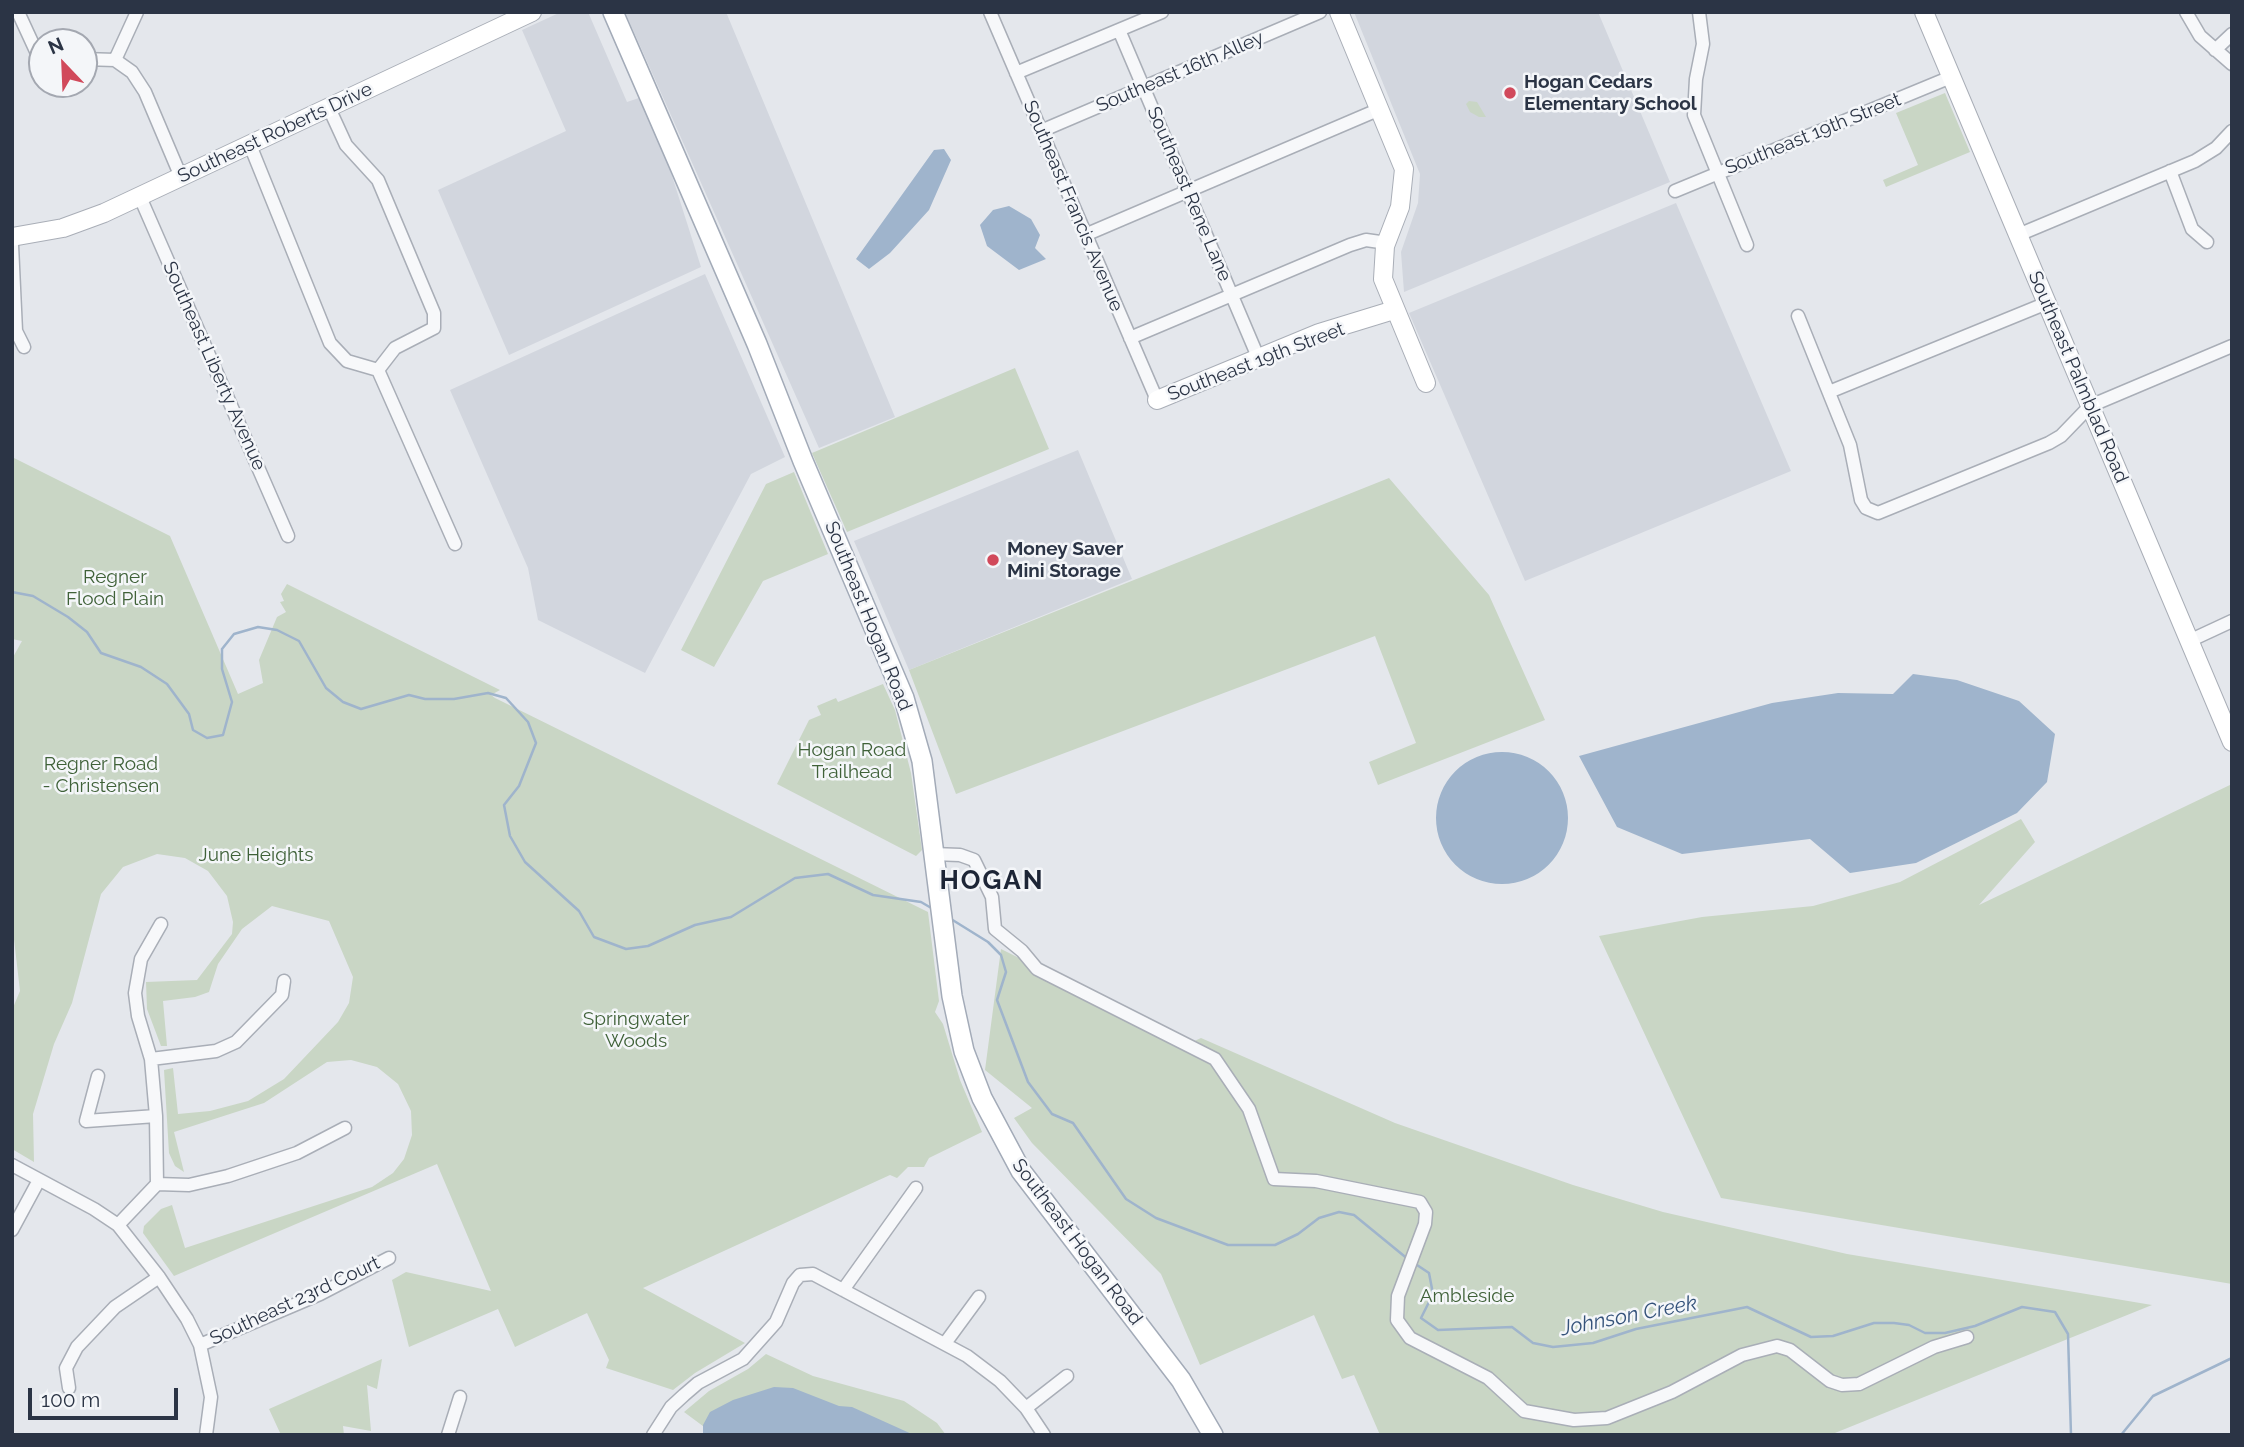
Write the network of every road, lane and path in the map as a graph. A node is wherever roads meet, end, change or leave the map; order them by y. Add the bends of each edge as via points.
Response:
1 (18, 12) edge
2 (137, 12) edge
3 (533, 12) edge
4 (612, 12) edge
5 (1006, 12) edge
6 (1162, 12) edge
7 (1320, 12) edge
8 (1339, 12) edge
9 (1699, 12) edge
10 (1924, 12) edge
11 (2186, 12) edge
12 (991, 15) edge
13 (1119, 30) junction
14 (28, 34) edge
15 (2232, 34) edge
16 (2215, 50) junction
17 (98, 59) edge
18 (115, 60) junction
19 (2232, 64) edge
20 (1016, 73) junction
21 (1951, 76) junction
22 (1144, 87) junction
23 (329, 108) junction
24 (1380, 109) junction
25 (1041, 131) junction
26 (2232, 131) edge
27 (250, 145) junction
28 (2170, 171) junction
29 (1718, 173) junction
30 (181, 177) junction
31 (1188, 191) junction
32 (1675, 191) dead end
33 (140, 197) junction
34 (1085, 235) junction
35 (2018, 235) junction
36 (12, 237) edge
37 (2207, 242) dead end
38 (1387, 243) junction
39 (12, 245) edge
40 (1748, 245) dead end
41 (1232, 295) junction
42 (2047, 303) junction
43 (1394, 310) junction
44 (1798, 316) dead end
45 (1130, 338) junction
46 (2232, 346) edge
47 (24, 347) dead end
48 (1258, 357) junction
49 (378, 370) junction
50 (1426, 383) dead end
51 (1829, 392) junction
52 (1157, 400) joint
53 (2090, 406) junction
54 (288, 536) dead end
55 (455, 544) dead end
56 (2232, 621) edge
57 (2189, 641) junction
58 (2232, 742) edge
59 (933, 853) junction
60 (161, 924) dead end
61 (284, 981) dead end
62 (151, 1059) junction
63 (98, 1076) dead end
64 (156, 1116) junction
65 (345, 1128) dead end
66 (12, 1165) edge
67 (39, 1180) junction
68 (157, 1184) junction
69 (916, 1188) dead end
70 (118, 1225) junction
71 (12, 1230) edge
72 (389, 1258) dead end
73 (159, 1277) junction
74 (843, 1290) junction
75 (979, 1297) dead end
76 (1967, 1338) dead end
77 (946, 1342) junction
78 (200, 1345) junction
79 (1068, 1376) dead end
80 (69, 1388) dead end
81 (460, 1397) dead end
82 (1026, 1408) junction
83 (206, 1435) edge
84 (448, 1435) edge
85 (653, 1435) edge
86 (1044, 1435) edge
87 (1213, 1435) edge

1 - 14 street
2 - 18 street
3 - 23 street, Southeast Roberts Drive
4 - 59 main road, Southeast Hogan Road via 898,681 922,761
5 - 12 street
6 - 13 street
7 - 22 street, Southeast 16th Alley
8 - 24 street
9 - 29 street via 1703,44 1694,115
10 - 21 street, Southeast Palmblad Road
11 - 16 street
12 - 20 street, Southeast Francis Avenue
13 - 20 street
13 - 22 street, Southeast Rene Lane
15 - 16 street
16 - 19 street
17 - 18 street
18 - 30 street via 140,81
20 - 25 street, Southeast Francis Avenue
21 - 29 street, Southeast 19th Street
21 - 35 street, Southeast Palmblad Road
22 - 25 street, Southeast 16th Alley
22 - 31 street, Southeast Rene Lane
23 - 27 street, Southeast Roberts Drive
23 - 49 street via 346,145 377,180 434,313 434,327 395,348
24 - 31 street
24 - 38 street via 1401,158 1405,181
25 - 34 street, Southeast Francis Avenue
26 - 28 street via 2206,155
27 - 30 street, Southeast Roberts Drive
27 - 49 street via 330,343 347,361
28 - 35 street
28 - 37 street via 2192,229
29 - 32 street, Southeast 19th Street
29 - 40 street
30 - 33 street, Southeast Roberts Drive
31 - 34 street
31 - 41 street, Southeast Rene Lane
33 - 36 street, Southeast Roberts Drive via 63,228
33 - 54 street, Southeast Liberty Avenue
34 - 45 street, Southeast Francis Avenue
35 - 42 street, Southeast Palmblad Road
38 - 41 street via 1357,242
38 - 43 street via 1383,279
39 - 47 street via 16,331
41 - 45 street
41 - 48 street, Southeast Rene Lane
42 - 51 street
42 - 53 street, Southeast Palmblad Road
43 - 48 street, Southeast 19th Street
43 - 50 street
44 - 51 street
45 - 52 street, Southeast Francis Avenue
46 - 53 street
48 - 52 street, Southeast 19th Street
49 - 55 street
51 - 53 street via 1852,452 1861,500 1868,509 1886,512 2049,443
53 - 57 street, Southeast Palmblad Road
56 - 57 street
57 - 58 street, Southeast Palmblad Road
59 - 76 street via 974,860 992,897 995,929 1037,969 1215,1059 1250,1109 1274,1179 1316,1181 1420,1202 1426,1212 1422,1235 1396,1306 1402,1329 1419,1345 1488,1378 1515,1405 1535,1416 1607,1418 1672,1392 1742,1355 1777,1346 1790,1350 1830,1381 1859,1384 1934,1347
59 - 87 main road, Southeast Hogan Road via 964,1051 999,1134 1046,1207 1181,1380
60 - 62 street via 146,948 136,981 138,1016
61 - 62 street via 282,995 236,1042 216,1051
62 - 64 street
63 - 64 street via 86,1121
64 - 68 street
65 - 68 street via 297,1153 228,1176 189,1185
66 - 67 street
67 - 70 street
67 - 71 street
68 - 70 street
69 - 74 street
70 - 73 street
72 - 78 street, Southeast 23rd Court via 320,1294
73 - 78 street
73 - 80 street via 116,1307 77,1347 66,1368
74 - 77 street
74 - 85 street via 813,1274 800,1275 776,1322 759,1343 743,1359 684,1395
75 - 77 street
77 - 82 street via 1000,1381
78 - 83 street via 211,1396
79 - 82 street
81 - 84 street
82 - 86 street

